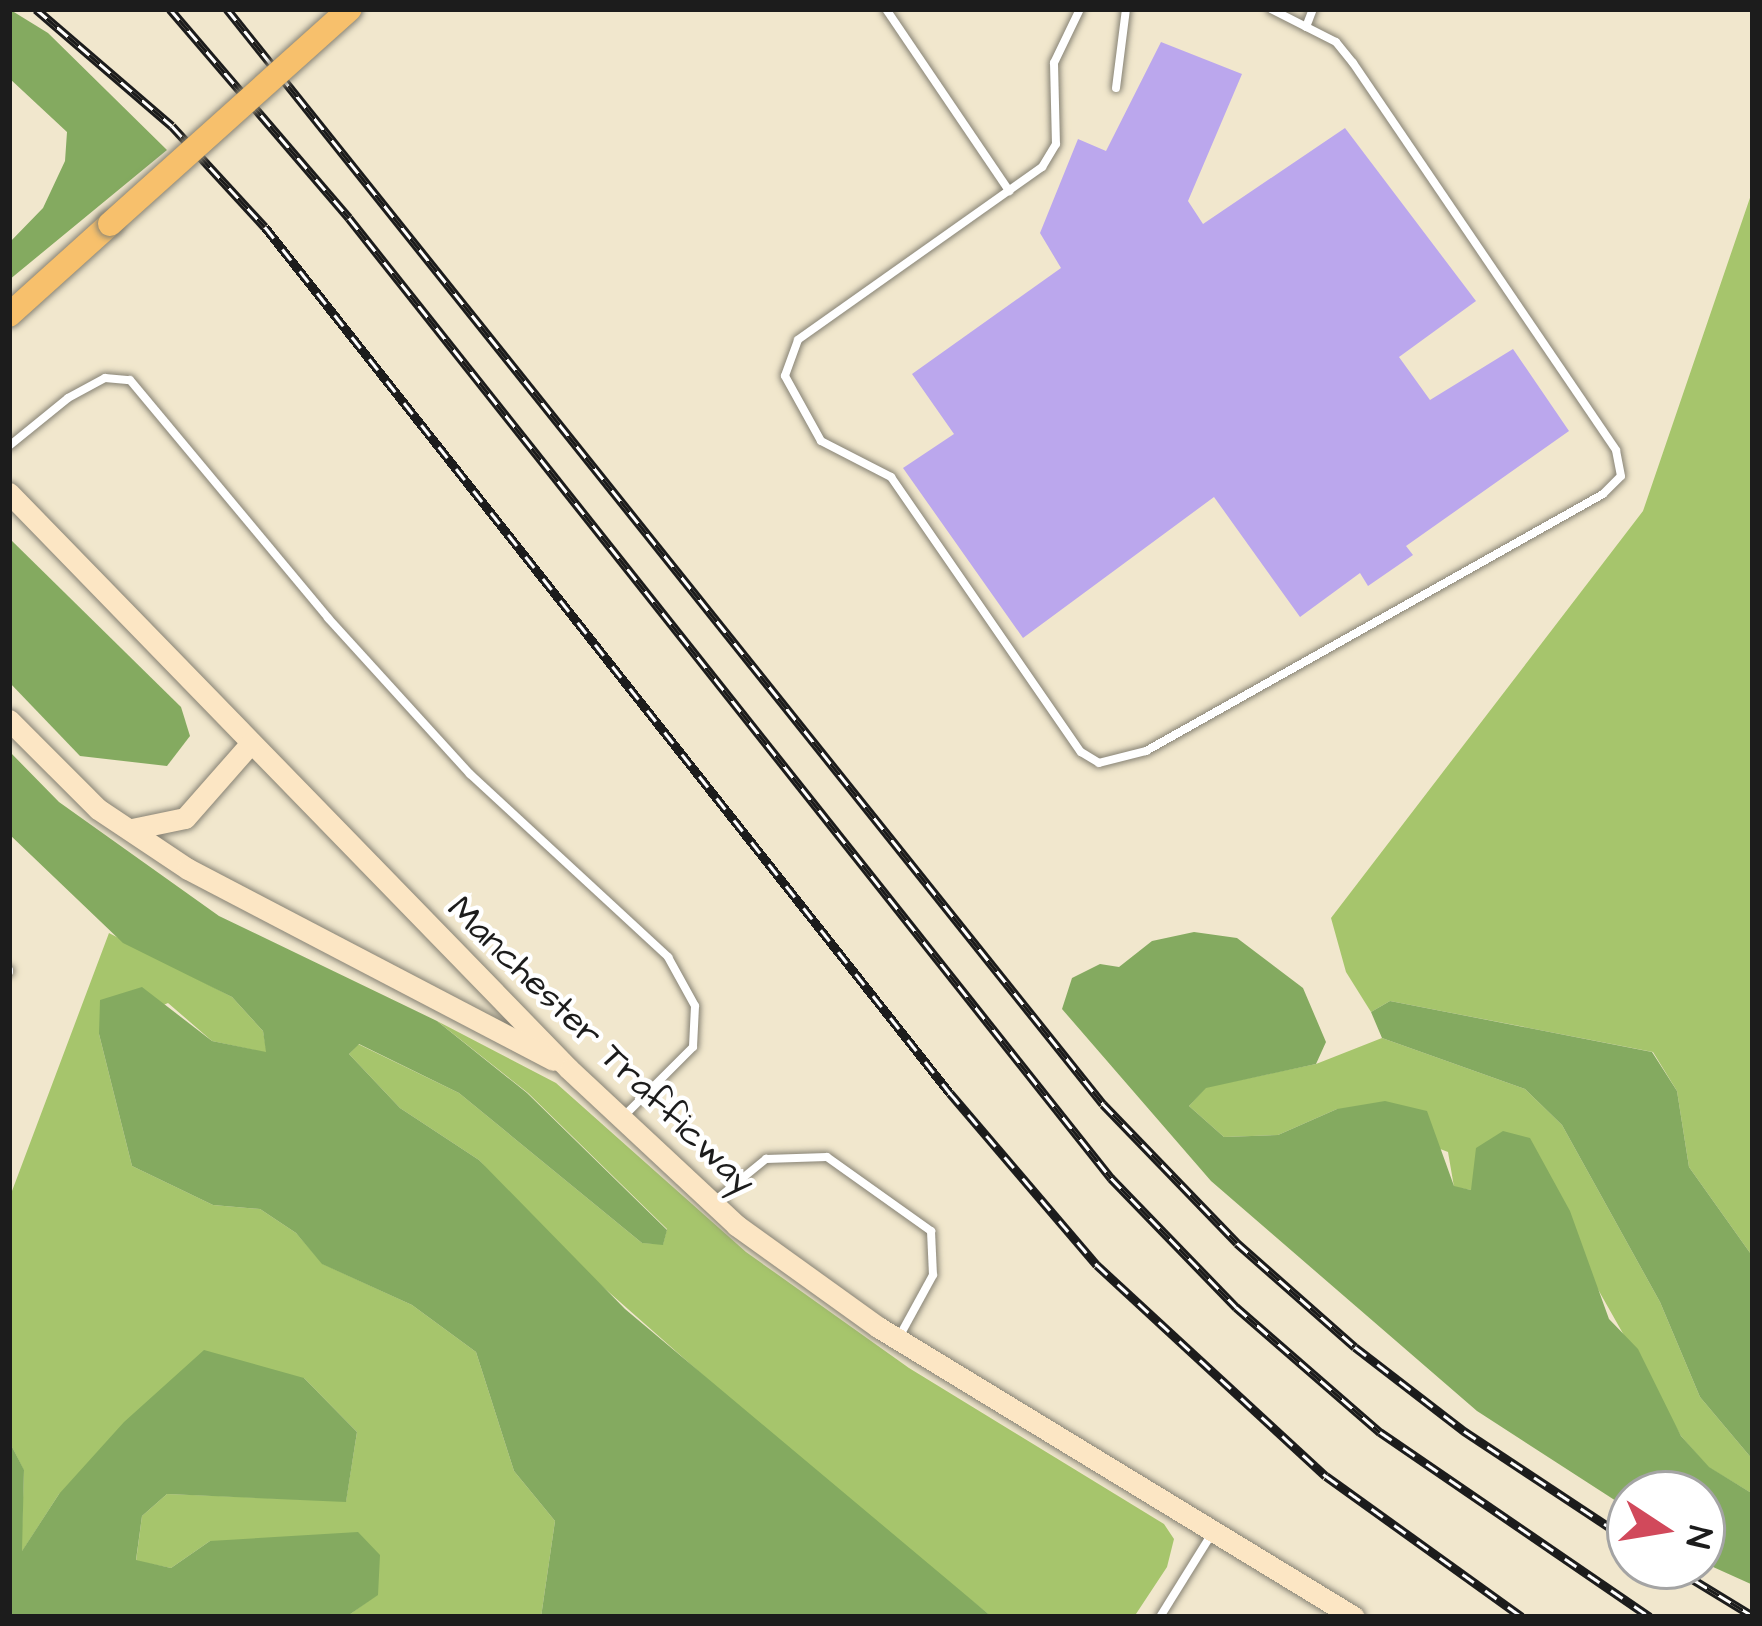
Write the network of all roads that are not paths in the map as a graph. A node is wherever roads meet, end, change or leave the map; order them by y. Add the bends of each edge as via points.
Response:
1 (350, 9) edge
2 (886, 9) edge
3 (1080, 9) edge
4 (1126, 9) edge
5 (1271, 9) edge
6 (1313, 9) edge
7 (1306, 27) junction
8 (1116, 88) dead end
9 (1009, 191) junction
10 (9, 315) edge
11 (9, 446) edge
12 (9, 493) edge
13 (9, 720) edge
14 (251, 743) junction
15 (131, 829) junction
16 (569, 1069) junction
17 (620, 1119) junction
18 (712, 1204) junction
19 (898, 1339) junction
20 (1213, 1531) junction
21 (1160, 1617) edge
22 (1354, 1617) edge

1 - 10 main road, bridge
2 - 9 lane
3 - 9 lane via 1054,63 1056,144 1042,167
4 - 8 lane
5 - 7 lane
6 - 7 lane
7 - 9 lane via 1336,42 1352,63 1616,450 1621,476 1603,494 1118,762 1081,752 891,477 821,441 785,376 798,340
11 - 17 lane via 68,398 105,378 130,380 328,619 470,774 668,957 695,1006 693,1047
12 - 14 main road, Manchester Trafficway
13 - 15 main road via 98,809
14 - 15 main road via 185,818
14 - 16 main road, Manchester Trafficway
15 - 16 main road via 250,906
16 - 17 main road, Manchester Trafficway
17 - 18 main road, Manchester Trafficway
18 - 19 main road, Manchester Trafficway
18 - 19 lane via 766,1160 827,1157 914,1219 931,1232 934,1275
19 - 20 main road, Manchester Trafficway
20 - 21 lane
20 - 22 main road, Manchester Trafficway

